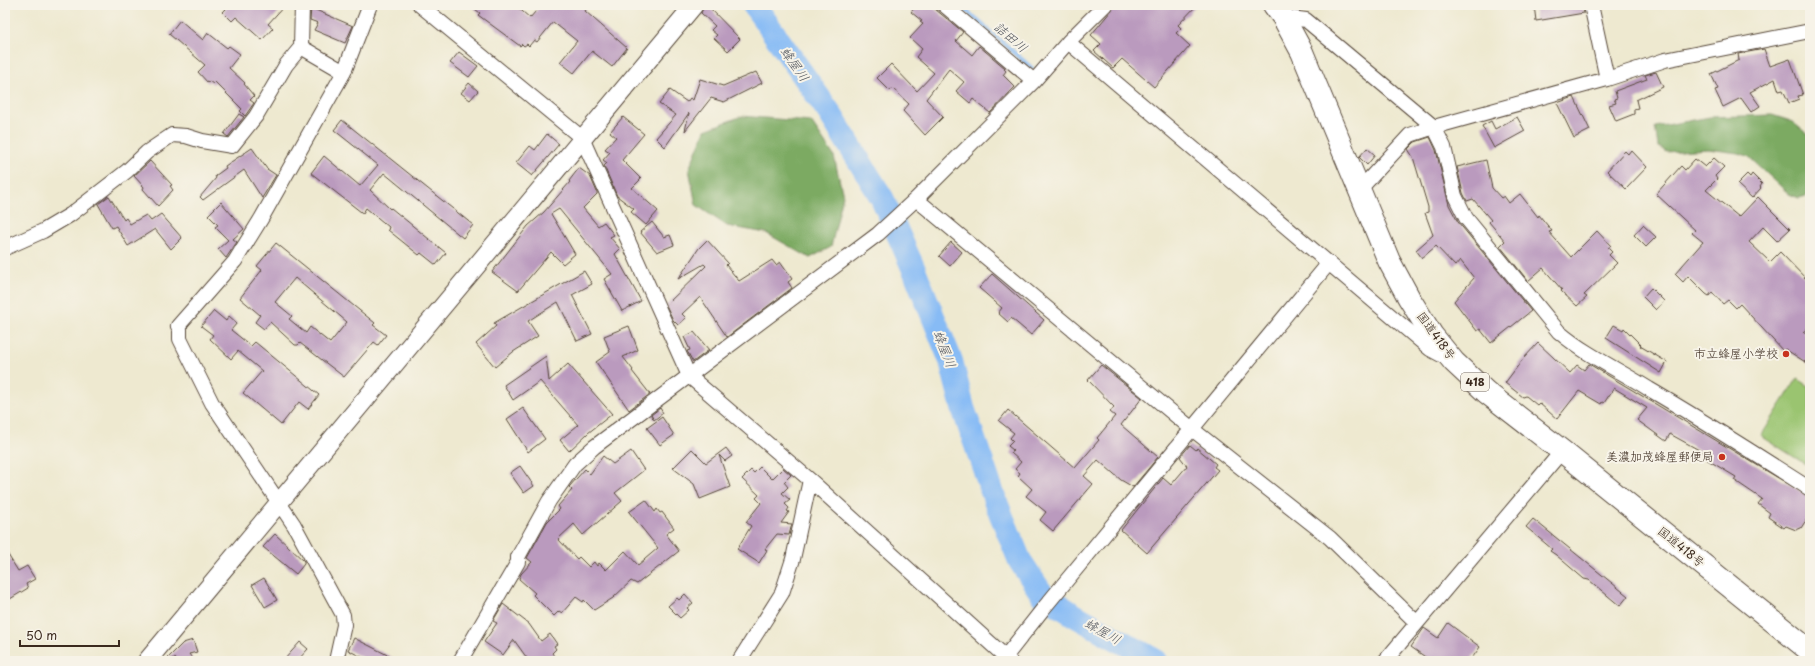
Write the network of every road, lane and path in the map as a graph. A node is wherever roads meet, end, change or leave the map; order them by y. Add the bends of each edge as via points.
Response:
1 (302, 5) edge
2 (370, 5) edge
3 (420, 5) edge
4 (694, 5) edge
5 (944, 5) edge
6 (1105, 5) edge
7 (1591, 5) edge
8 (1279, 11) edge
9 (1810, 31) edge
10 (1068, 42) junction
11 (301, 47) junction
12 (344, 72) junction
13 (1607, 79) junction
14 (1034, 81) junction
15 (1434, 126) junction
16 (582, 138) junction
17 (1360, 189) junction
18 (911, 203) junction
19 (5, 248) edge
20 (1329, 262) junction
21 (1454, 362) junction
22 (689, 376) junction
23 (1192, 429) junction
24 (1562, 451) junction
25 (810, 480) junction
26 (1810, 489) edge
27 (278, 502) junction
28 (1417, 623) junction
29 (1810, 652) edge
30 (1006, 660) edge
31 (147, 661) edge
32 (336, 661) edge
33 (460, 661) edge
34 (739, 661) edge
35 (1385, 661) edge

1 - 11 street
2 - 12 street
3 - 16 street
4 - 16 street
5 - 14 street
6 - 10 street
7 - 13 street
8 - 15 street via 1306,20
8 - 17 highway, 国道418号 / 418 via 1302,52
9 - 13 street via 1665,60
10 - 14 street
10 - 20 street
11 - 12 street
11 - 19 street via 286,65 256,116 232,146 172,135 147,152 128,171 70,215
12 - 27 street via 235,261 178,326 180,339 212,403
13 - 15 street
14 - 18 street
15 - 17 street via 1410,135
15 - 26 street via 1444,147 1455,196 1466,218 1559,332 1577,347 1738,442
16 - 22 street
16 - 27 street
17 - 21 highway, 国道418号 / 418 via 1389,261 1432,335
18 - 22 street via 878,234
18 - 23 street
20 - 21 street via 1430,350
20 - 23 street
21 - 24 highway, 国道418号 / 418 via 1486,392
22 - 25 street
22 - 33 street via 575,464 550,501 518,557 518,562
23 - 28 street via 1330,538
23 - 30 street via 1043,609
24 - 28 street
24 - 29 highway, 国道418号 / 418
25 - 30 street
25 - 34 street via 793,559 782,592
27 - 31 street
27 - 32 street via 294,525 343,615 344,625
28 - 35 street

